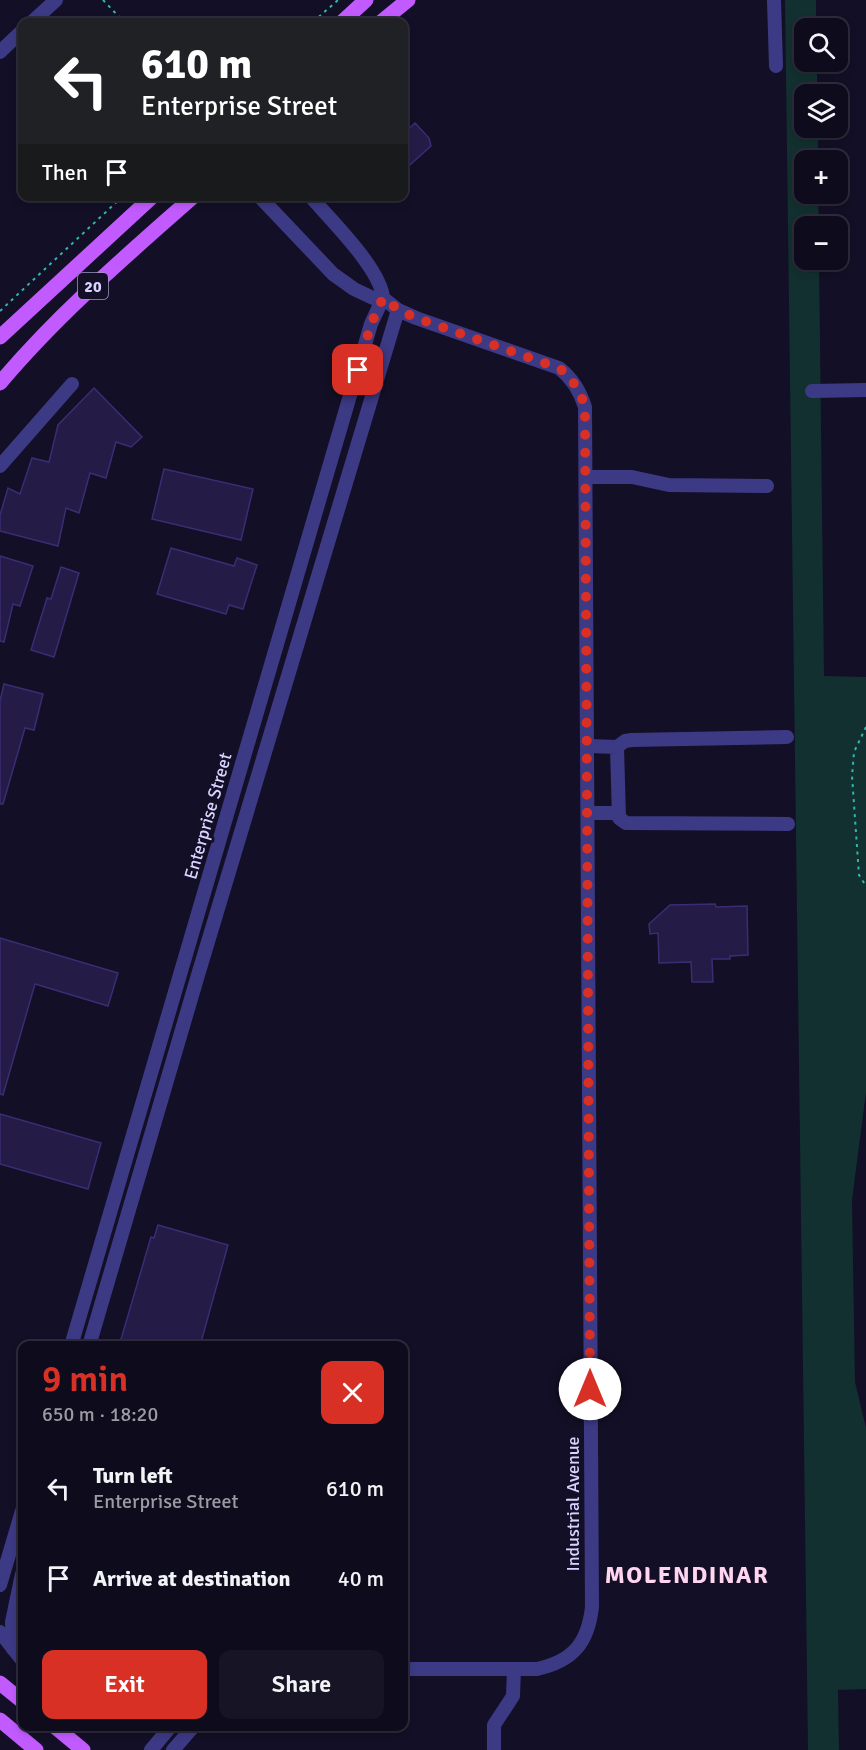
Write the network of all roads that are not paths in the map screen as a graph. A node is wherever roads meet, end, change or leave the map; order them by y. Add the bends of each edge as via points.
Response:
1 (56, 0) edge
2 (366, 0) edge
3 (408, 0) edge
4 (774, 0) edge
5 (36, 18) edge
6 (346, 18) edge
7 (386, 18) edge
8 (18, 35) edge
9 (0, 52) edge
10 (776, 66) dead end
11 (148, 201) edge
12 (188, 201) edge
13 (264, 201) edge
14 (315, 201) edge
15 (383, 298) junction
16 (399, 310) junction
17 (0, 337) edge
18 (0, 383) edge
19 (72, 384) dead end
20 (866, 390) edge
21 (812, 391) dead end
22 (0, 466) edge
23 (586, 477) junction
24 (767, 486) dead end
25 (787, 737) dead end
26 (588, 746) junction
27 (617, 747) junction
28 (588, 813) junction
29 (619, 813) junction
30 (788, 824) dead end
31 (72, 1341) edge
32 (90, 1341) edge
33 (18, 1524) edge
34 (0, 1585) edge
35 (18, 1593) edge
36 (0, 1632) edge
37 (13, 1649) junction
38 (18, 1655) edge
39 (408, 1669) edge
40 (514, 1669) junction
41 (0, 1683) edge
42 (18, 1698) edge
43 (0, 1720) edge
44 (60, 1731) edge
45 (166, 1731) edge
46 (190, 1731) edge
47 (191, 1731) edge
48 (27, 1747) edge
49 (83, 1750) edge
50 (151, 1750) edge
51 (173, 1750) edge
52 (182, 1750) edge
53 (494, 1750) edge

1 - 5 street
2 - 6 main road
3 - 7 main road
4 - 10 street
8 - 9 street
11 - 17 main road, 20
12 - 18 main road, 20 via 105,275
13 - 15 street, Industrial Avenue via 333,274 354,290
14 - 15 street via 356,247 378,281
15 - 16 street, Industrial Avenue
15 - 31 street, Enterprise Street via 368,335
16 - 23 street, Industrial Avenue via 565,373 578,389 585,407
16 - 32 street, Enterprise Street
19 - 22 street
20 - 21 street
23 - 24 street via 632,477 669,485
23 - 26 street, Industrial Avenue
25 - 27 street via 632,740
26 - 27 street
26 - 28 street, Industrial Avenue
27 - 29 street
28 - 29 street
28 - 40 street, Industrial Avenue via 592,1607 587,1634 569,1657 537,1669
29 - 30 street via 626,823
33 - 34 street
35 - 37 street via 12,1622
36 - 37 street
37 - 38 street
39 - 40 street, Industrial Avenue
40 - 53 street via 513,1696 494,1725
41 - 42 main road
43 - 48 main road
44 - 49 main road
45 - 50 street
46 - 51 street
47 - 52 street

